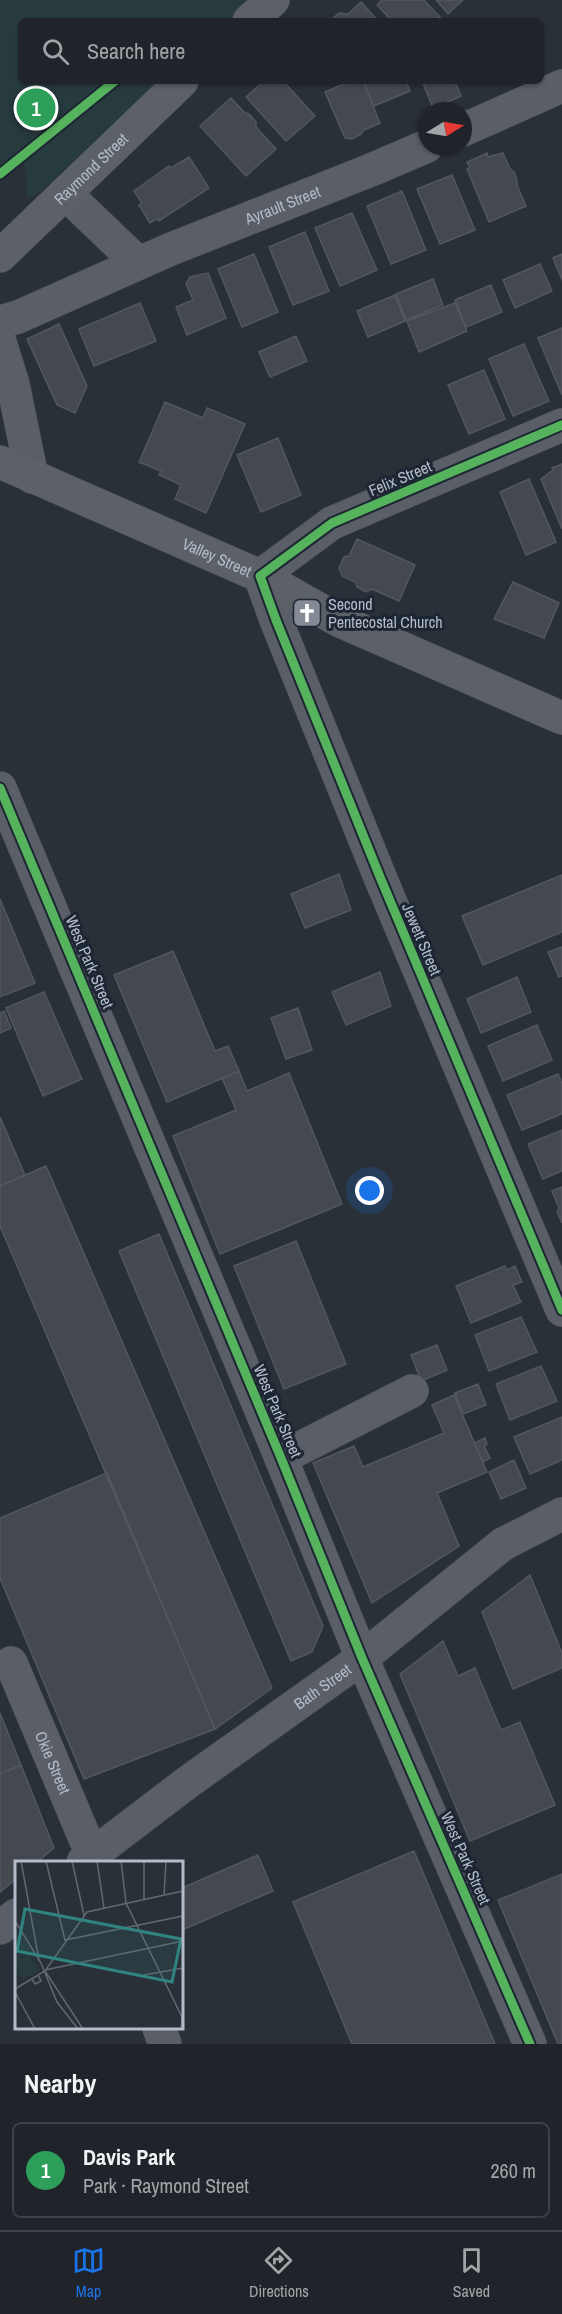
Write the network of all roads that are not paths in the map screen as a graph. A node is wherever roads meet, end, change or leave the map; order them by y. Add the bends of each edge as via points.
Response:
1 (273, 0) edge
2 (252, 18) edge
3 (179, 84) edge
4 (562, 86) edge
5 (472, 126) edge
6 (418, 150) edge
7 (65, 193) junction
8 (0, 256) edge
9 (138, 263) junction
10 (0, 322) edge
11 (0, 342) edge
12 (7, 385) edge
13 (562, 425) edge
14 (0, 462) edge
15 (32, 477) junction
16 (260, 576) junction
17 (562, 718) edge
18 (0, 788) edge
19 (562, 1310) edge
20 (412, 1391) dead end
21 (281, 1458) junction
22 (560, 1522) edge
23 (362, 1658) junction
24 (11, 1663) dead end
25 (90, 1860) edge
26 (15, 1916) edge
27 (0, 1928) edge
28 (159, 2029) edge
29 (165, 2044) edge
30 (530, 2044) edge

1 - 2 main road
3 - 7 main road, Raymond Street
4 - 5 street
6 - 9 street, Ayrault Street
7 - 8 main road, Raymond Street
7 - 9 street
9 - 10 street, Ayrault Street
11 - 12 street
12 - 15 street
13 - 16 street, Felix Street via 332,523
14 - 15 main road, Valley Street
15 - 16 main road, Valley Street
16 - 17 main road, Valley Street via 340,621
16 - 19 street, Jewett Street via 380,877
18 - 21 street, West Park Street
20 - 21 street
21 - 23 street, West Park Street
22 - 23 street, Bath Street via 503,1544
23 - 25 street, Bath Street via 188,1782
23 - 30 street, West Park Street
24 - 25 street, Okie Street
26 - 27 street
28 - 29 street

